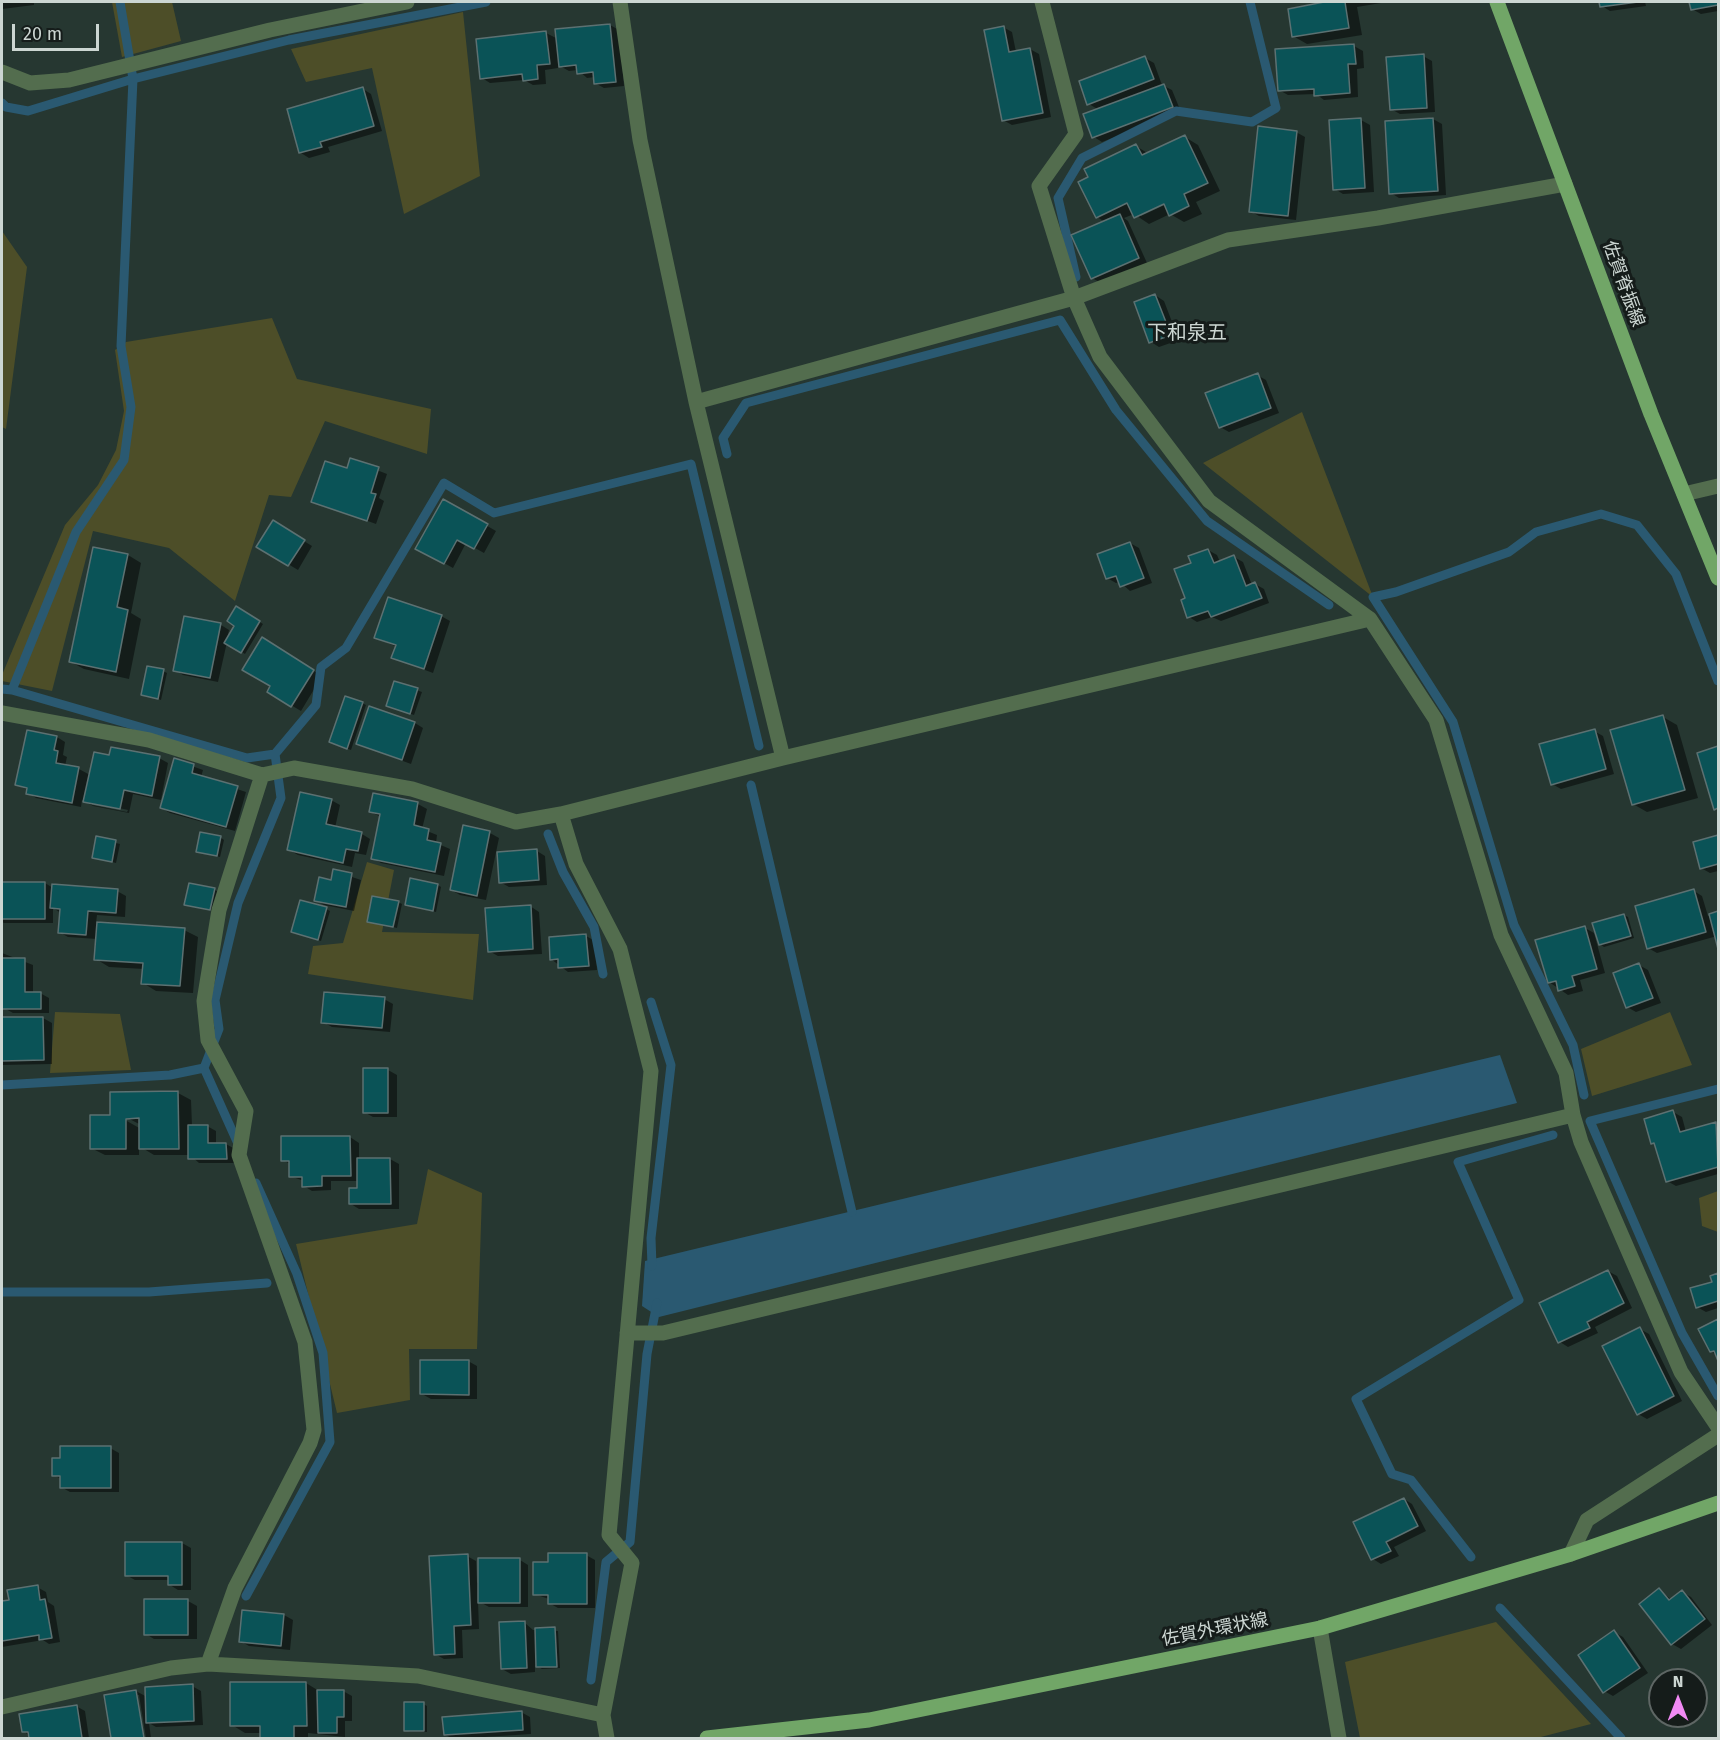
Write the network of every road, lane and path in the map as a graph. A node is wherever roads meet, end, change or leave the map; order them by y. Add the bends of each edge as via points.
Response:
1 (407, 2) edge
2 (620, 2) edge
3 (1042, 2) edge
4 (1497, 2) edge
5 (2, 72) edge
6 (1565, 184) junction
7 (1074, 298) junction
8 (696, 402) junction
9 (1719, 486) edge
10 (1684, 494) junction
11 (1719, 578) edge
12 (1370, 619) junction
13 (2, 713) edge
14 (783, 758) junction
15 (262, 775) junction
16 (561, 814) junction
17 (1573, 1115) junction
18 (627, 1333) junction
19 (1719, 1427) edge
20 (1719, 1435) edge
21 (1719, 1503) edge
22 (1571, 1554) junction
23 (1320, 1628) junction
24 (208, 1664) junction
25 (2, 1707) edge
26 (603, 1715) junction
27 (607, 1738) edge
28 (706, 1738) edge
29 (1339, 1738) edge

1 - 5 street via 137,61 69,80 30,83
2 - 8 street via 640,140
3 - 7 street via 1076,134 1039,186
4 - 6 main road, 佐賀脊振線
6 - 7 street via 1228,240
6 - 10 main road, 佐賀脊振線
7 - 8 street
7 - 12 street via 1100,357 1209,501
8 - 14 street
9 - 10 street
10 - 11 main road, 佐賀脊振線
12 - 14 street
12 - 17 street via 1436,720 1501,935 1566,1073
13 - 15 street via 149,740
14 - 16 street
15 - 16 street via 294,768 411,789 516,822
15 - 24 street via 219,910 204,1001 208,1040 246,1111 239,1155 305,1342 314,1430 235,1588
16 - 18 street via 576,864 621,949 651,1071
17 - 18 street via 663,1333
17 - 19 street via 1581,1142 1681,1372
18 - 26 street via 609,1535 632,1563
20 - 22 street via 1587,1520
21 - 22 main road, 佐賀外環状線
22 - 23 main road, 佐賀外環状線
23 - 28 main road, 佐賀外環状線 via 869,1720
23 - 29 street
24 - 25 street via 171,1668
24 - 26 street via 418,1676
26 - 27 street

